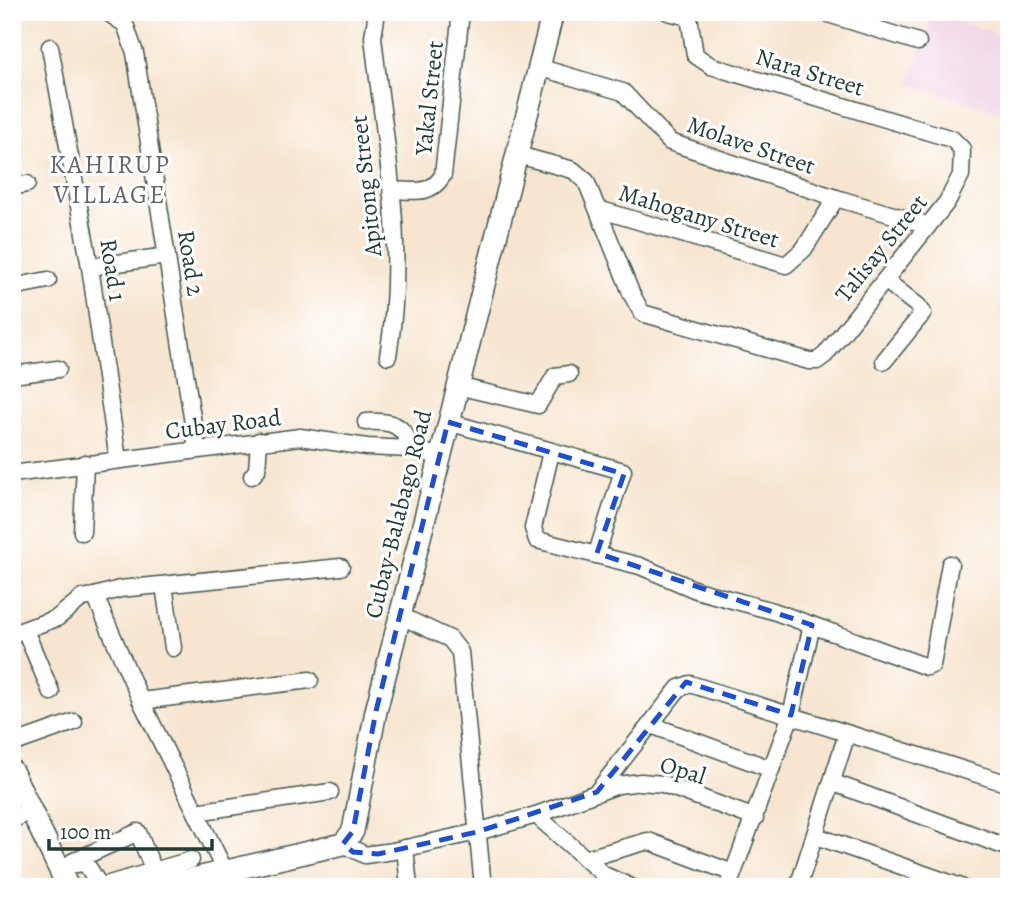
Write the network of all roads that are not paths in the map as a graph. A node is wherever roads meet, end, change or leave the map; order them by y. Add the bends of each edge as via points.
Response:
1 (107, 12) edge
2 (377, 12) edge
3 (461, 12) edge
4 (553, 12) edge
5 (668, 12) edge
6 (822, 12) edge
7 (689, 15) edge
8 (918, 42) dead end
9 (50, 47) dead end
10 (538, 67) junction
11 (518, 155) junction
12 (964, 155) joint
13 (394, 190) junction
14 (836, 198) junction
15 (598, 209) junction
16 (927, 225) junction
17 (167, 256) junction
18 (90, 267) junction
19 (48, 280) dead end
20 (885, 281) junction
21 (12, 287) edge
22 (388, 356) dead end
23 (884, 361) dead end
24 (58, 369) dead end
25 (569, 374) dead end
26 (12, 375) edge
27 (457, 386) junction
28 (366, 422) dead end
29 (449, 422) junction
30 (259, 441) junction
31 (197, 449) junction
32 (411, 449) junction
33 (551, 452) junction
34 (439, 456) junction
35 (118, 460) junction
36 (85, 463) junction
37 (12, 474) edge
38 (252, 476) dead end
39 (82, 532) dead end
40 (597, 553) junction
41 (950, 564) dead end
42 (341, 567) dead end
43 (164, 585) junction
44 (95, 596) junction
45 (401, 616) junction
46 (811, 625) junction
47 (19, 632) edge
48 (173, 648) dead end
49 (310, 680) dead end
50 (51, 692) dead end
51 (141, 701) junction
52 (791, 715) junction
53 (74, 722) dead end
54 (651, 725) junction
55 (847, 734) junction
56 (12, 744) edge
57 (771, 769) junction
58 (12, 771) edge
59 (834, 783) junction
60 (1009, 783) edge
61 (330, 792) dead end
62 (597, 792) junction
63 (15, 812) edge
64 (196, 812) junction
65 (536, 815) junction
66 (755, 818) junction
67 (477, 832) junction
68 (816, 836) junction
69 (343, 844) junction
70 (405, 848) junction
71 (1009, 848) edge
72 (588, 859) junction
73 (191, 860) dead end
74 (225, 871) junction
75 (61, 872) edge
76 (731, 880) edge
77 (157, 881) edge
78 (68, 887) edge
79 (409, 887) edge
80 (483, 887) edge
81 (631, 887) edge
82 (798, 887) edge
83 (961, 887) edge

1 - 17 street, Road 2 via 125,24 135,53
2 - 13 street, Apitong Street via 373,37
3 - 13 street, Yakal Street via 443,175 429,191
4 - 10 main road, Cubay-Balabago Road
5 - 7 street, Nara Street
6 - 8 street
7 - 12 street, Nara Street via 695,55 711,66 953,139
9 - 18 street, Road 1
10 - 11 main road, Cubay-Balabago Road
10 - 14 street, Molave Street via 623,92 670,142
11 - 15 street via 580,175
11 - 27 main road, Cubay-Balabago Road
12 - 16 street, Talisay Street via 955,189
13 - 22 street, Apitong Street via 397,288
14 - 15 street, Mahogany Street via 804,249 786,265
14 - 16 street, Molave Street
15 - 20 street, Talisay Street via 642,313 817,361
16 - 20 street, Talisay Street
17 - 18 street
17 - 31 street, Road 2
18 - 35 street, Road 1
19 - 21 street
20 - 23 street via 923,313
24 - 26 street
25 - 27 street via 555,376 538,405
27 - 29 main road, Cubay-Balabago Road
28 - 32 street via 394,423 405,432
29 - 33 street
29 - 34 main road, Cubay-Balabago Road
30 - 31 street, Cubay Road
30 - 32 street, Cubay Road via 312,438
30 - 38 street via 257,470
31 - 35 street, Cubay Road
32 - 34 street, Cubay Road
33 - 40 street via 534,535 543,542
33 - 40 street via 623,471
34 - 45 main road, Cubay-Balabago Road
35 - 36 street, Cubay Road
36 - 37 street, Cubay Road
36 - 39 street
40 - 46 street via 695,590
41 - 46 street via 930,667
42 - 43 street
43 - 44 street
43 - 48 street
44 - 47 street via 82,598 57,618
44 - 51 street
45 - 67 street via 450,639 460,652
45 - 69 main road, Cubay-Balabago Road via 376,711 353,831
46 - 52 street
47 - 50 street
49 - 51 street
51 - 64 street
52 - 54 street via 690,684 679,688
52 - 55 street
52 - 57 street
53 - 56 street
54 - 57 street
54 - 62 street
55 - 59 street
55 - 60 street
57 - 66 street
58 - 75 main road
59 - 68 street
59 - 71 street
61 - 64 street
62 - 65 street, Opal
62 - 66 street, Opal via 655,782
63 - 75 main road
64 - 74 street
65 - 67 street, Opal
65 - 72 street
66 - 76 street
67 - 70 street, Opal
67 - 80 street
68 - 82 street
68 - 83 street
69 - 70 street, Opal via 365,855
69 - 74 main road
70 - 79 street
72 - 76 street via 648,841
72 - 81 street via 604,875
73 - 77 street
74 - 77 main road
75 - 77 street via 84,863 102,886
75 - 77 street via 138,832
75 - 78 main road

